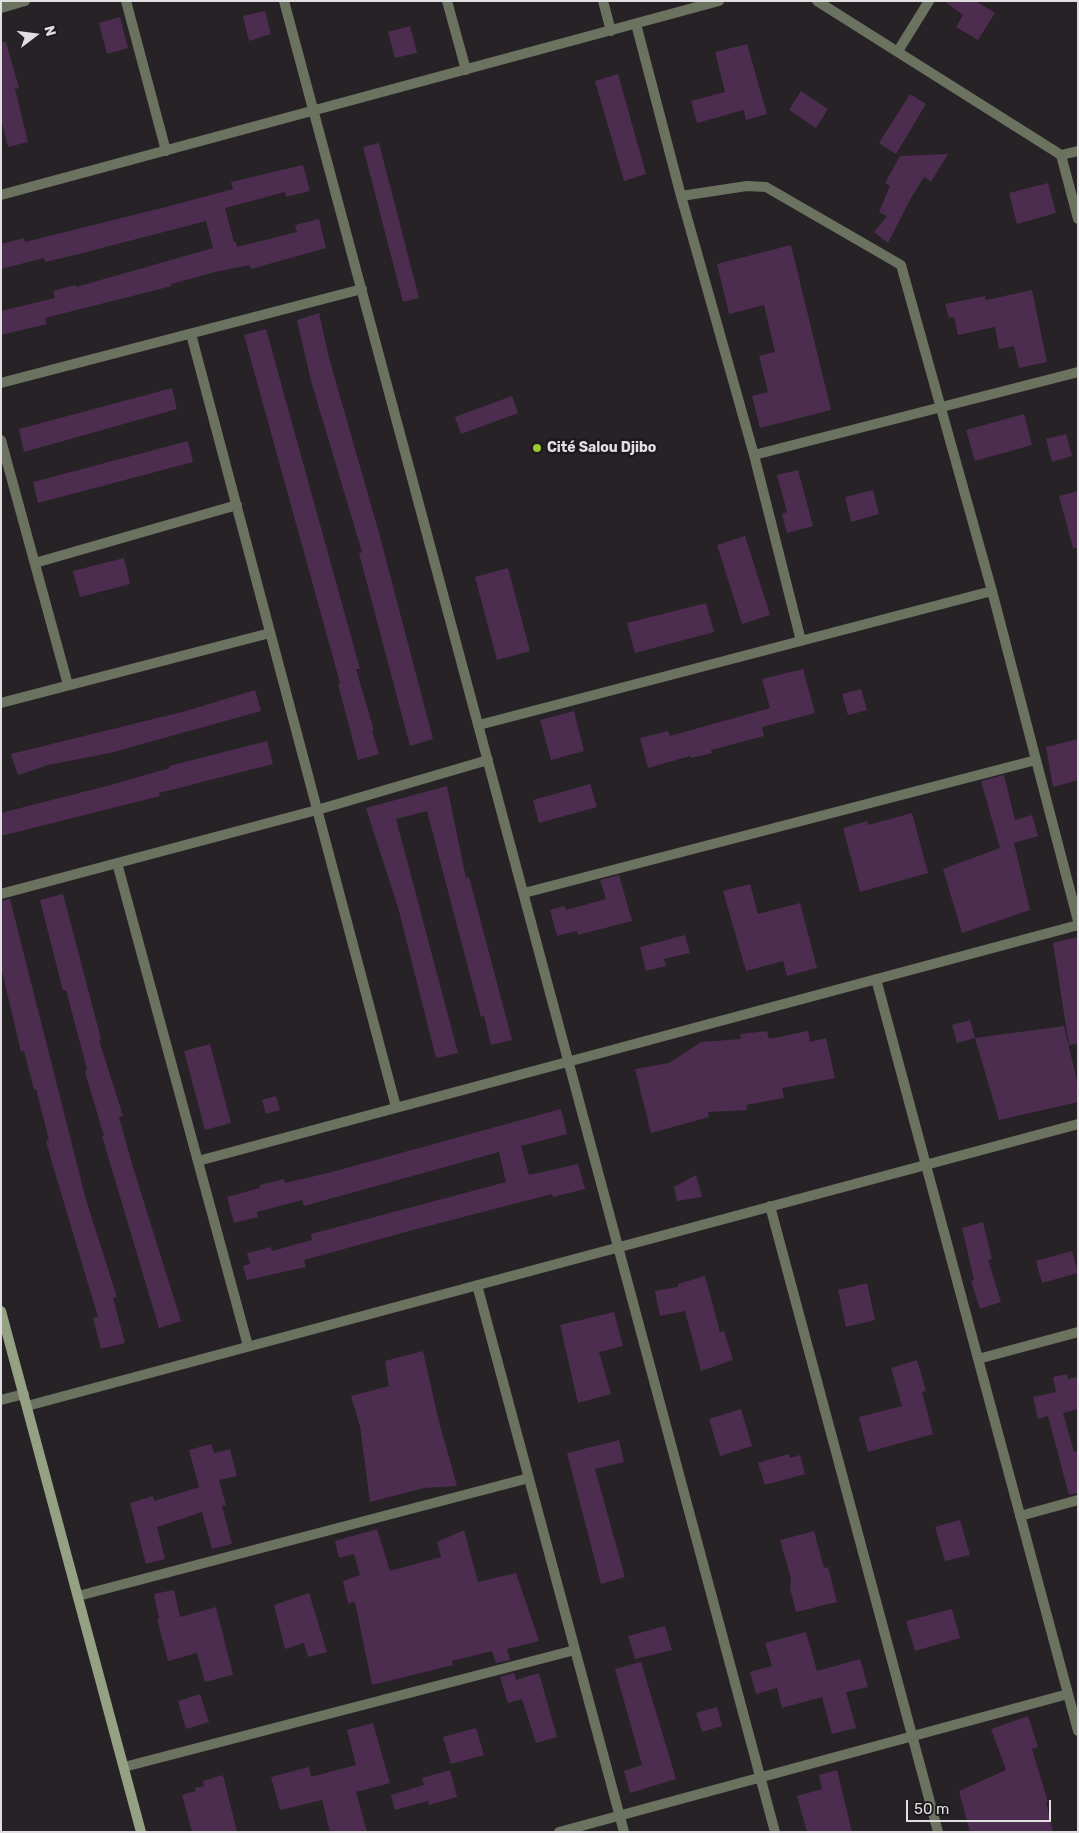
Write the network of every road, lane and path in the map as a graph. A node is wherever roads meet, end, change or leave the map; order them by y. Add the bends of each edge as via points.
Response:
1 (25, 1) edge
2 (126, 1) edge
3 (284, 1) edge
4 (447, 1) edge
5 (603, 1) edge
6 (719, 1) edge
7 (817, 1) edge
8 (929, 1) edge
9 (1, 8) edge
10 (636, 24) junction
11 (611, 31) junction
12 (898, 51) junction
13 (466, 70) junction
14 (314, 111) junction
15 (1078, 150) edge
16 (166, 151) junction
17 (1061, 155) junction
18 (1, 195) edge
19 (681, 196) junction
20 (1078, 219) edge
21 (362, 289) junction
22 (192, 334) junction
23 (1078, 372) edge
24 (1, 383) edge
25 (941, 407) junction
26 (1, 440) edge
27 (754, 455) junction
28 (237, 505) junction
29 (35, 563) junction
30 (992, 591) junction
31 (270, 633) junction
32 (801, 641) junction
33 (68, 685) junction
34 (1, 703) edge
35 (479, 725) junction
36 (488, 760) junction
37 (1036, 760) junction
38 (317, 810) junction
39 (117, 863) junction
40 (524, 893) junction
41 (1, 894) edge
42 (1078, 923) edge
43 (876, 979) junction
44 (569, 1061) junction
45 (396, 1108) junction
46 (1078, 1124) edge
47 (198, 1160) junction
48 (926, 1164) junction
49 (770, 1206) junction
50 (619, 1247) junction
51 (478, 1285) junction
52 (1, 1311) edge
53 (1078, 1332) edge
54 (248, 1346) junction
55 (978, 1359) junction
56 (24, 1394) junction
57 (1, 1400) edge
58 (27, 1406) junction
59 (529, 1478) junction
60 (1078, 1500) edge
61 (1020, 1516) junction
62 (78, 1596) junction
63 (575, 1650) junction
64 (1068, 1694) junction
65 (1078, 1731) edge
66 (912, 1736) junction
67 (124, 1767) junction
68 (761, 1777) junction
69 (619, 1815) junction
70 (141, 1832) edge
71 (559, 1832) edge
72 (624, 1832) edge
73 (776, 1832) edge
74 (938, 1832) edge

1 - 9 street
2 - 16 street
3 - 14 street
4 - 13 street
5 - 11 street
6 - 10 street
7 - 12 street
8 - 12 street
10 - 11 street
10 - 19 street
11 - 13 street
12 - 17 street
13 - 14 street
14 - 16 street
14 - 21 street
15 - 17 street
16 - 18 street
17 - 20 street
19 - 25 street via 748,186 766,187 902,265
19 - 27 street
21 - 22 street
21 - 35 street
22 - 24 street
22 - 28 street
23 - 25 street
25 - 27 street
25 - 30 street
26 - 29 street
27 - 32 street
28 - 29 street
28 - 31 street
29 - 33 street
30 - 32 street
30 - 37 street
31 - 33 street
31 - 38 street
32 - 35 street
33 - 34 street
35 - 36 street
36 - 38 street
36 - 40 street
37 - 40 street
37 - 42 street
38 - 39 street
38 - 45 street
39 - 41 street
39 - 47 street
40 - 44 street
42 - 43 street
43 - 44 street
43 - 48 street
44 - 45 street
44 - 50 street
45 - 47 street
46 - 48 street
47 - 54 street
48 - 49 street
48 - 55 street
49 - 50 street
49 - 66 street
50 - 51 street
50 - 68 street
51 - 54 street
51 - 59 street
52 - 56 street
53 - 55 street
54 - 58 street
55 - 61 street
56 - 57 street
56 - 58 street
58 - 62 street
59 - 62 street
59 - 63 street
60 - 61 street
61 - 64 street
62 - 67 street
63 - 67 street
63 - 69 street
64 - 65 street
64 - 66 street
66 - 68 street
66 - 74 street
67 - 70 street
68 - 69 street
68 - 73 street
69 - 71 street
69 - 72 street

